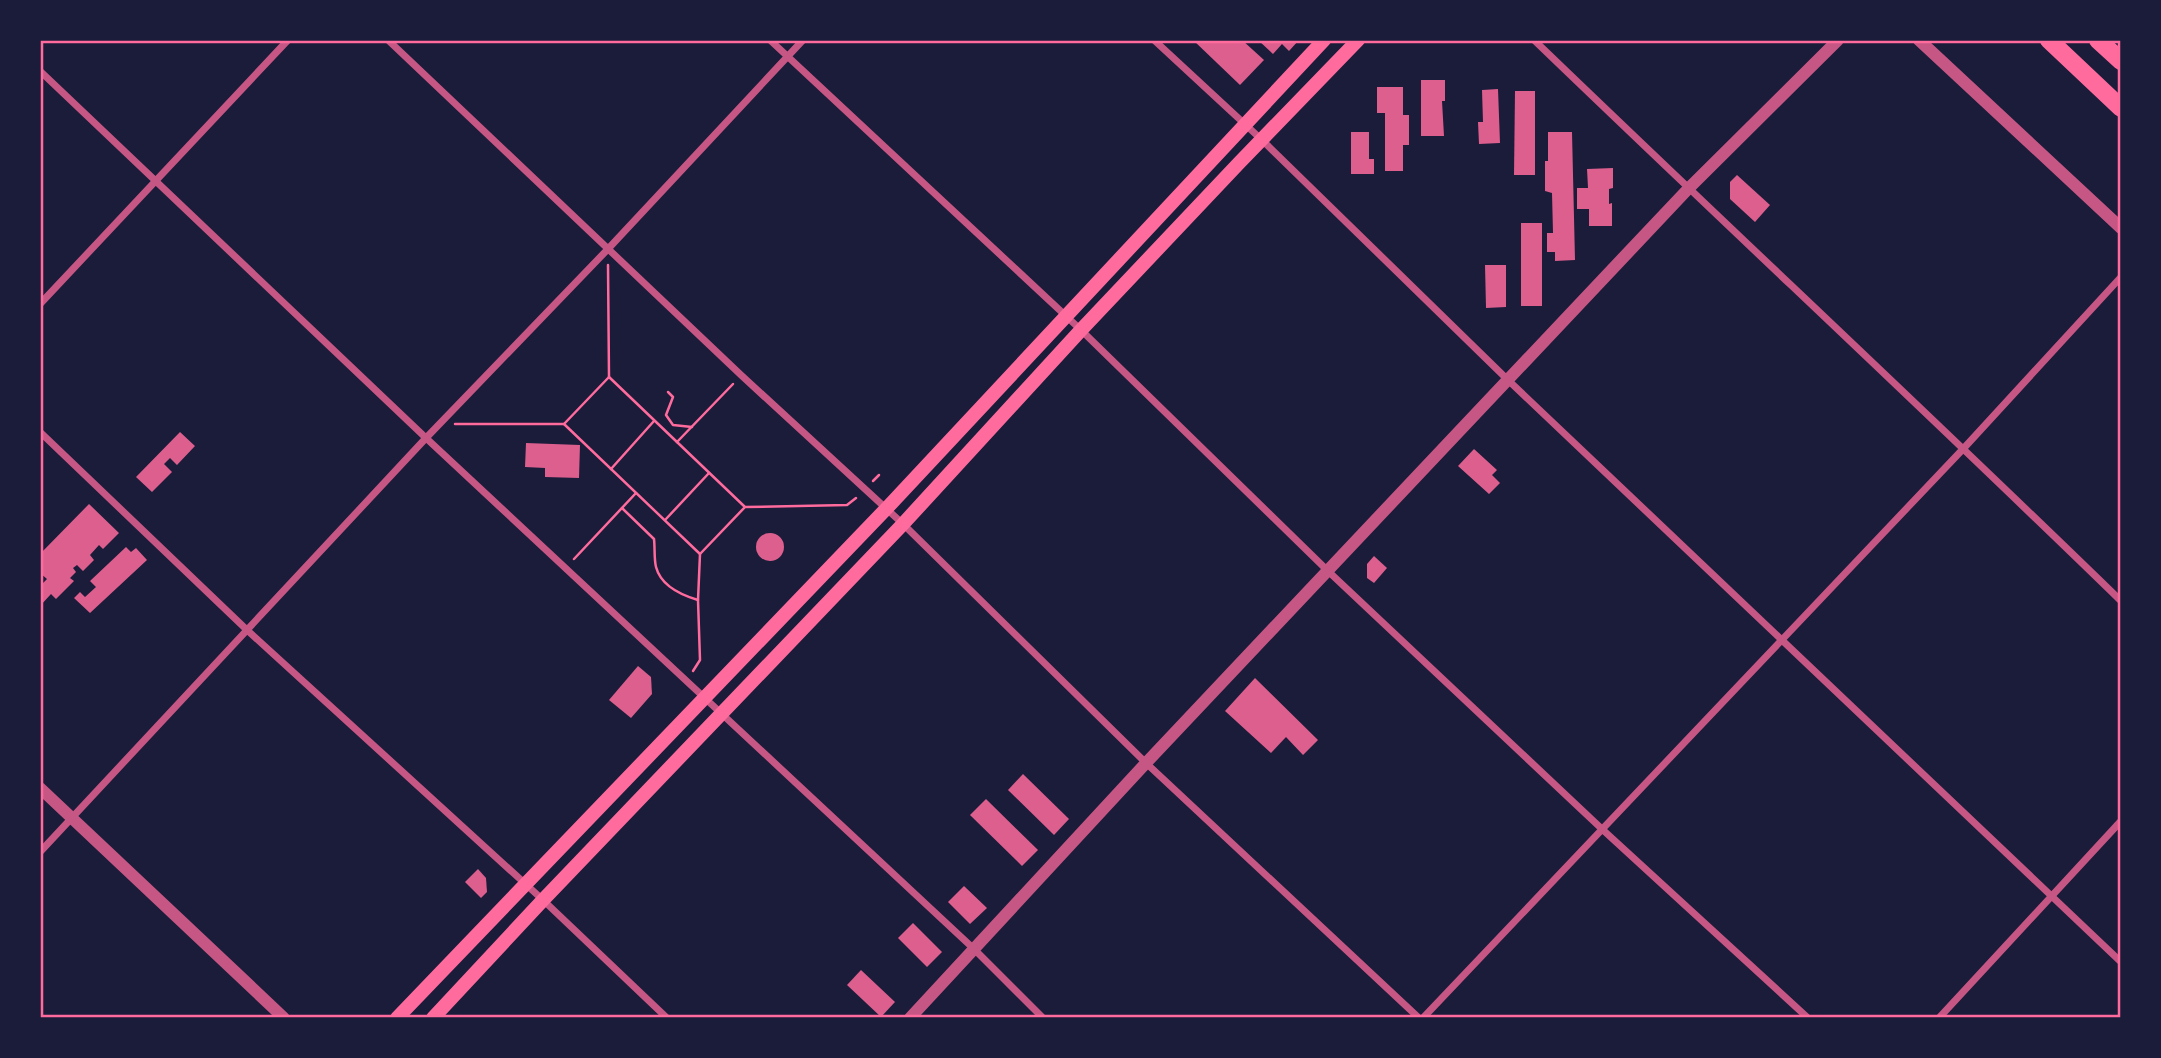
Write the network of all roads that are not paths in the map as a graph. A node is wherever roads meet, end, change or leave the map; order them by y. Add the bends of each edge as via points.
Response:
1 (288, 40) edge
2 (388, 40) edge
3 (770, 40) edge
4 (803, 40) edge
5 (1154, 40) edge
6 (1324, 40) edge
7 (1359, 40) edge
8 (1534, 40) edge
9 (1838, 40) edge
10 (1919, 40) edge
11 (2049, 40) edge
12 (2098, 40) edge
13 (788, 57) junction
14 (2121, 61) edge
15 (40, 71) edge
16 (2121, 108) edge
17 (1245, 125) junction
18 (1262, 140) junction
19 (156, 180) junction
20 (1689, 190) junction
21 (2121, 228) edge
22 (608, 249) junction
23 (2121, 277) edge
24 (40, 303) edge
25 (1065, 316) junction
26 (1081, 330) junction
27 (1509, 381) junction
28 (40, 432) edge
29 (426, 438) junction
30 (1964, 448) junction
31 (886, 509) junction
32 (903, 524) junction
33 (1329, 572) junction
34 (2121, 600) edge
35 (247, 630) junction
36 (1782, 639) junction
37 (704, 698) junction
38 (721, 714) junction
39 (1146, 763) junction
40 (40, 788) edge
41 (73, 818) junction
42 (2121, 821) edge
43 (1603, 830) junction
44 (40, 852) edge
45 (524, 883) junction
46 (2050, 897) junction
47 (543, 900) junction
48 (974, 949) junction
49 (2121, 962) edge
50 (284, 1018) edge
51 (397, 1018) edge
52 (433, 1018) edge
53 (667, 1018) edge
54 (910, 1018) edge
55 (1043, 1018) edge
56 (1421, 1018) edge
57 (1808, 1018) edge
58 (1939, 1018) edge

1 - 19 street
2 - 22 street
3 - 13 street
4 - 13 street
5 - 17 street
6 - 17 main road
7 - 18 main road
8 - 20 street
9 - 20 street
10 - 21 street
11 - 16 highway
12 - 14 highway
13 - 22 street
13 - 25 street
15 - 19 street
17 - 18 street
17 - 25 main road
18 - 26 main road
18 - 27 street
19 - 24 street
19 - 29 street
20 - 27 street
20 - 30 street
22 - 29 street
22 - 31 street
23 - 30 street
25 - 26 street
25 - 31 main road
26 - 32 main road
26 - 33 street
27 - 33 street
27 - 36 street
28 - 35 street
29 - 35 street
29 - 37 street
30 - 34 street
30 - 36 street
31 - 32 street
31 - 37 main road
32 - 38 main road
32 - 39 street
33 - 39 street
33 - 43 street
35 - 41 street
35 - 45 street
36 - 43 street
36 - 46 street
37 - 38 street
37 - 45 main road
38 - 47 main road
38 - 48 street
39 - 48 street
39 - 56 street
40 - 41 street
41 - 44 street
41 - 50 street
42 - 46 street
43 - 56 street
43 - 57 street
45 - 47 street
45 - 51 main road
46 - 49 street
46 - 58 street
47 - 52 main road
47 - 53 street
48 - 54 street
48 - 55 street

